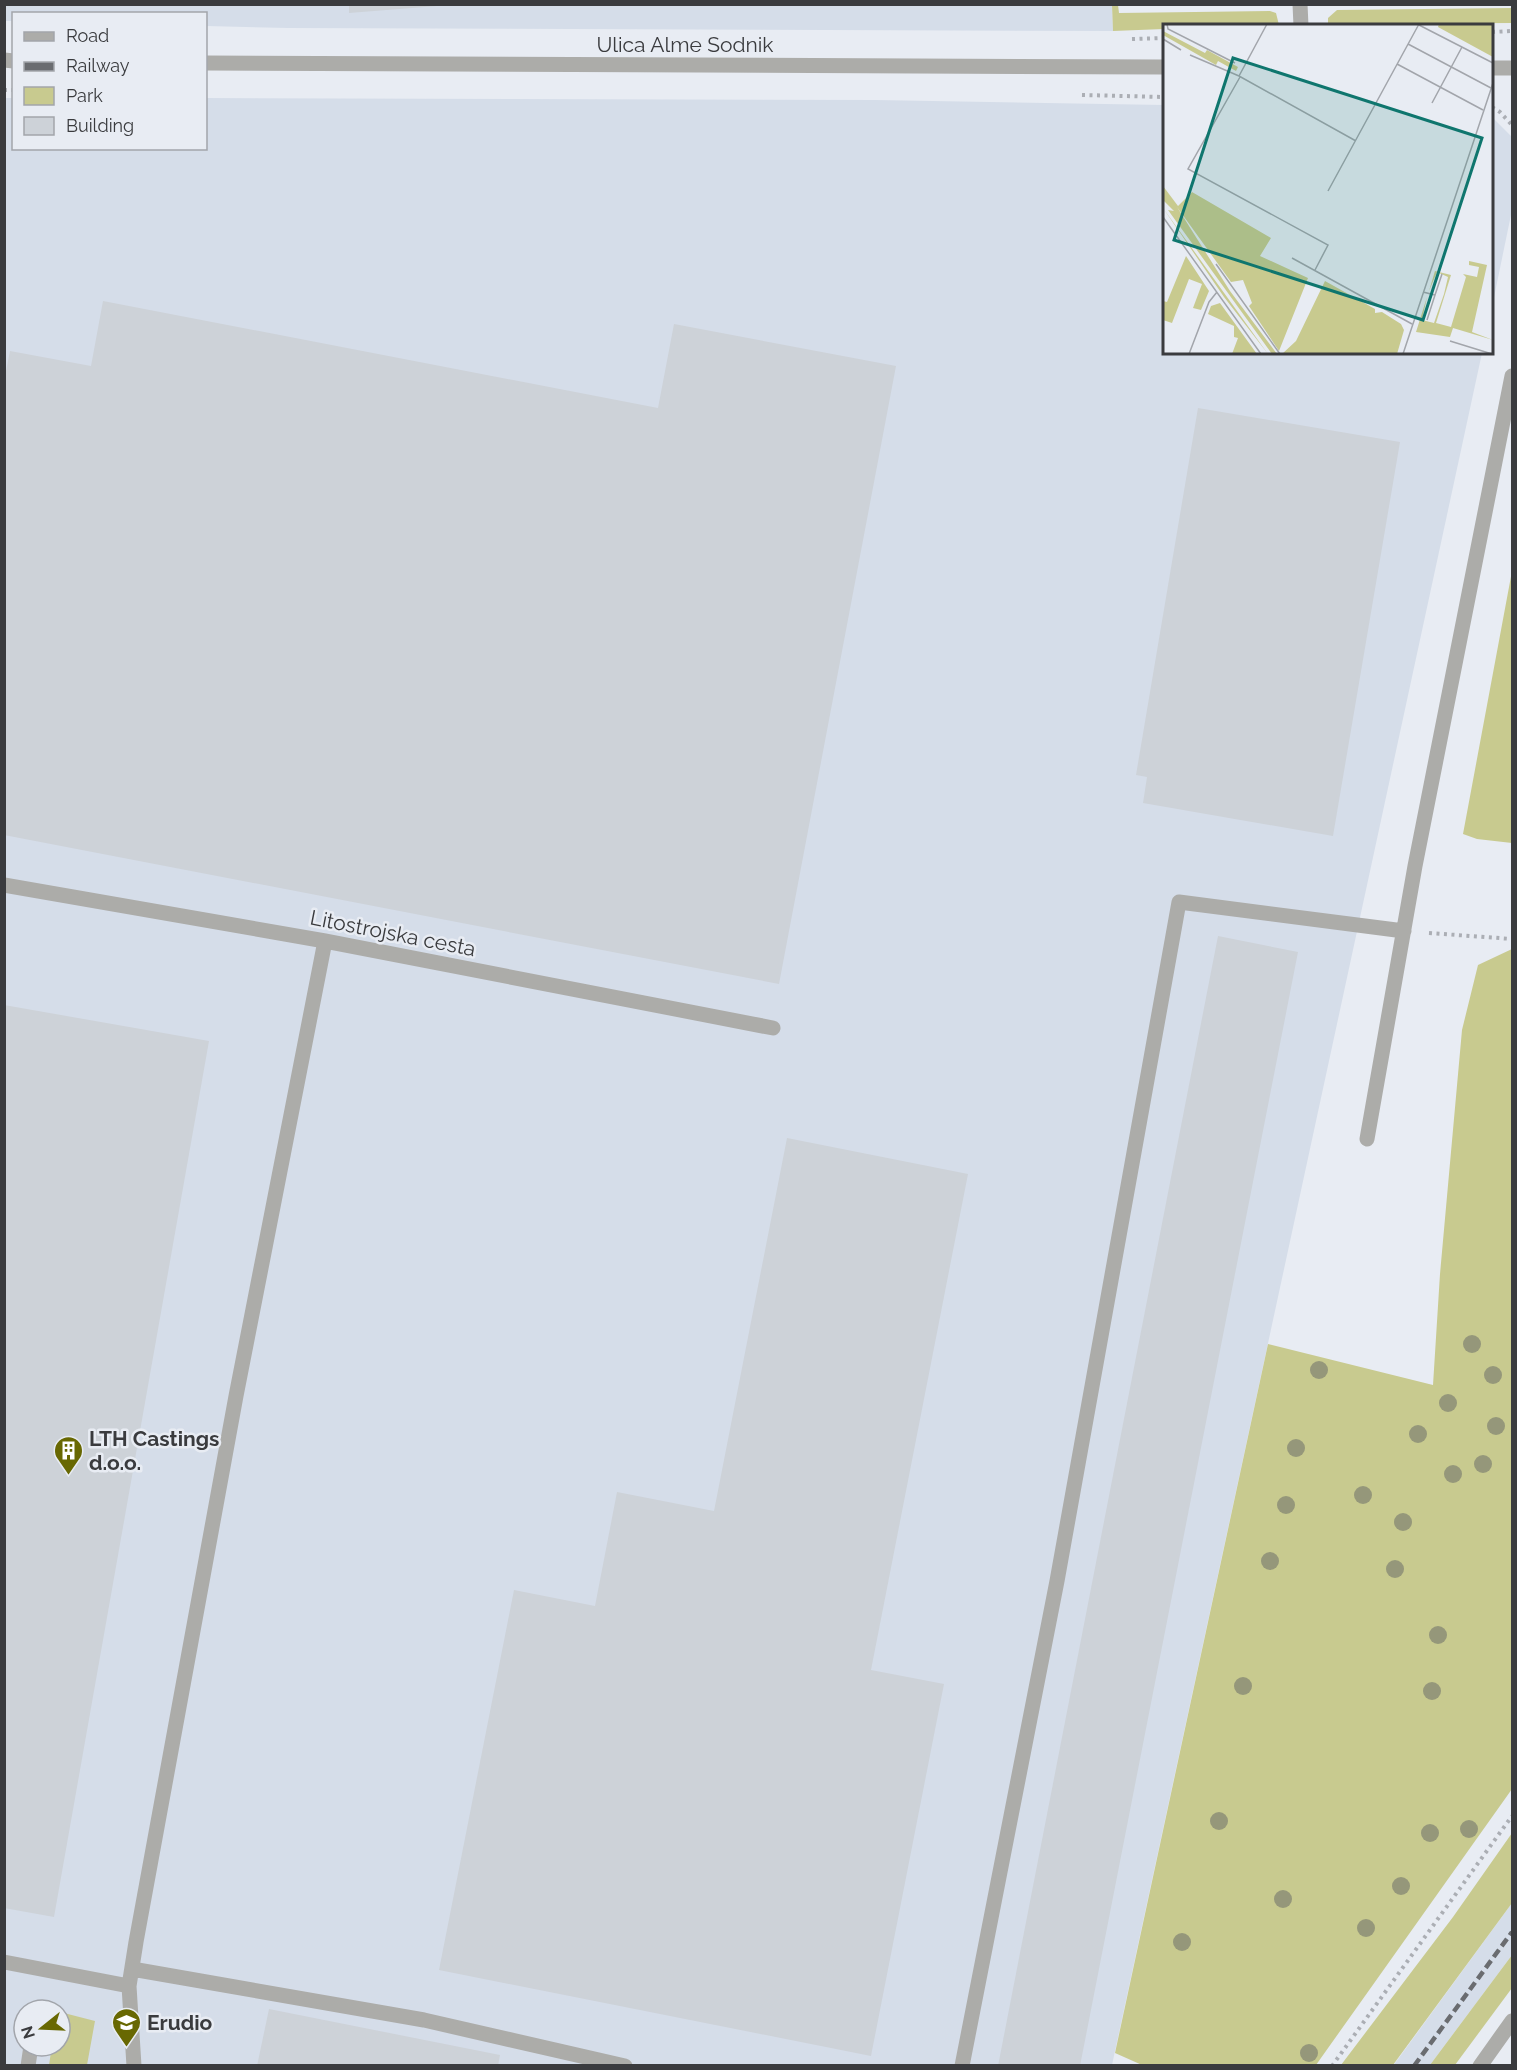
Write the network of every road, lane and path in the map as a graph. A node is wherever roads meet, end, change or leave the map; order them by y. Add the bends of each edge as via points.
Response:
1 (1300, 4) edge
2 (1301, 24) edge
3 (1512, 31) edge
4 (1493, 32) edge
5 (207, 63) edge
6 (1163, 67) edge
7 (1493, 68) edge
8 (1512, 68) edge
9 (1493, 108) edge
10 (1512, 125) edge
11 (1512, 376) edge
12 (4, 885) edge
13 (1404, 931) junction
14 (1512, 939) edge
15 (325, 941) junction
16 (773, 1028) dead end
17 (1367, 1139) dead end
18 (1512, 1816) edge
19 (4, 1962) edge
20 (132, 1969) junction
21 (129, 1986) junction
22 (1512, 2021) edge
23 (134, 2066) edge
24 (625, 2066) edge
25 (962, 2066) edge
26 (1332, 2066) edge
27 (1480, 2066) edge

1 - 2 street
3 - 4 path
5 - 6 street, Ulica Alme Sodnik
7 - 8 street
9 - 10 path
11 - 13 street
12 - 15 street, Litostrojska cesta
13 - 14 path
13 - 17 street
13 - 25 street via 1179,902 1057,1581
15 - 16 street, Litostrojska cesta
15 - 20 street via 236,1396
18 - 26 path
19 - 21 street
20 - 21 street
20 - 24 street via 424,2020
21 - 23 street
22 - 27 street

